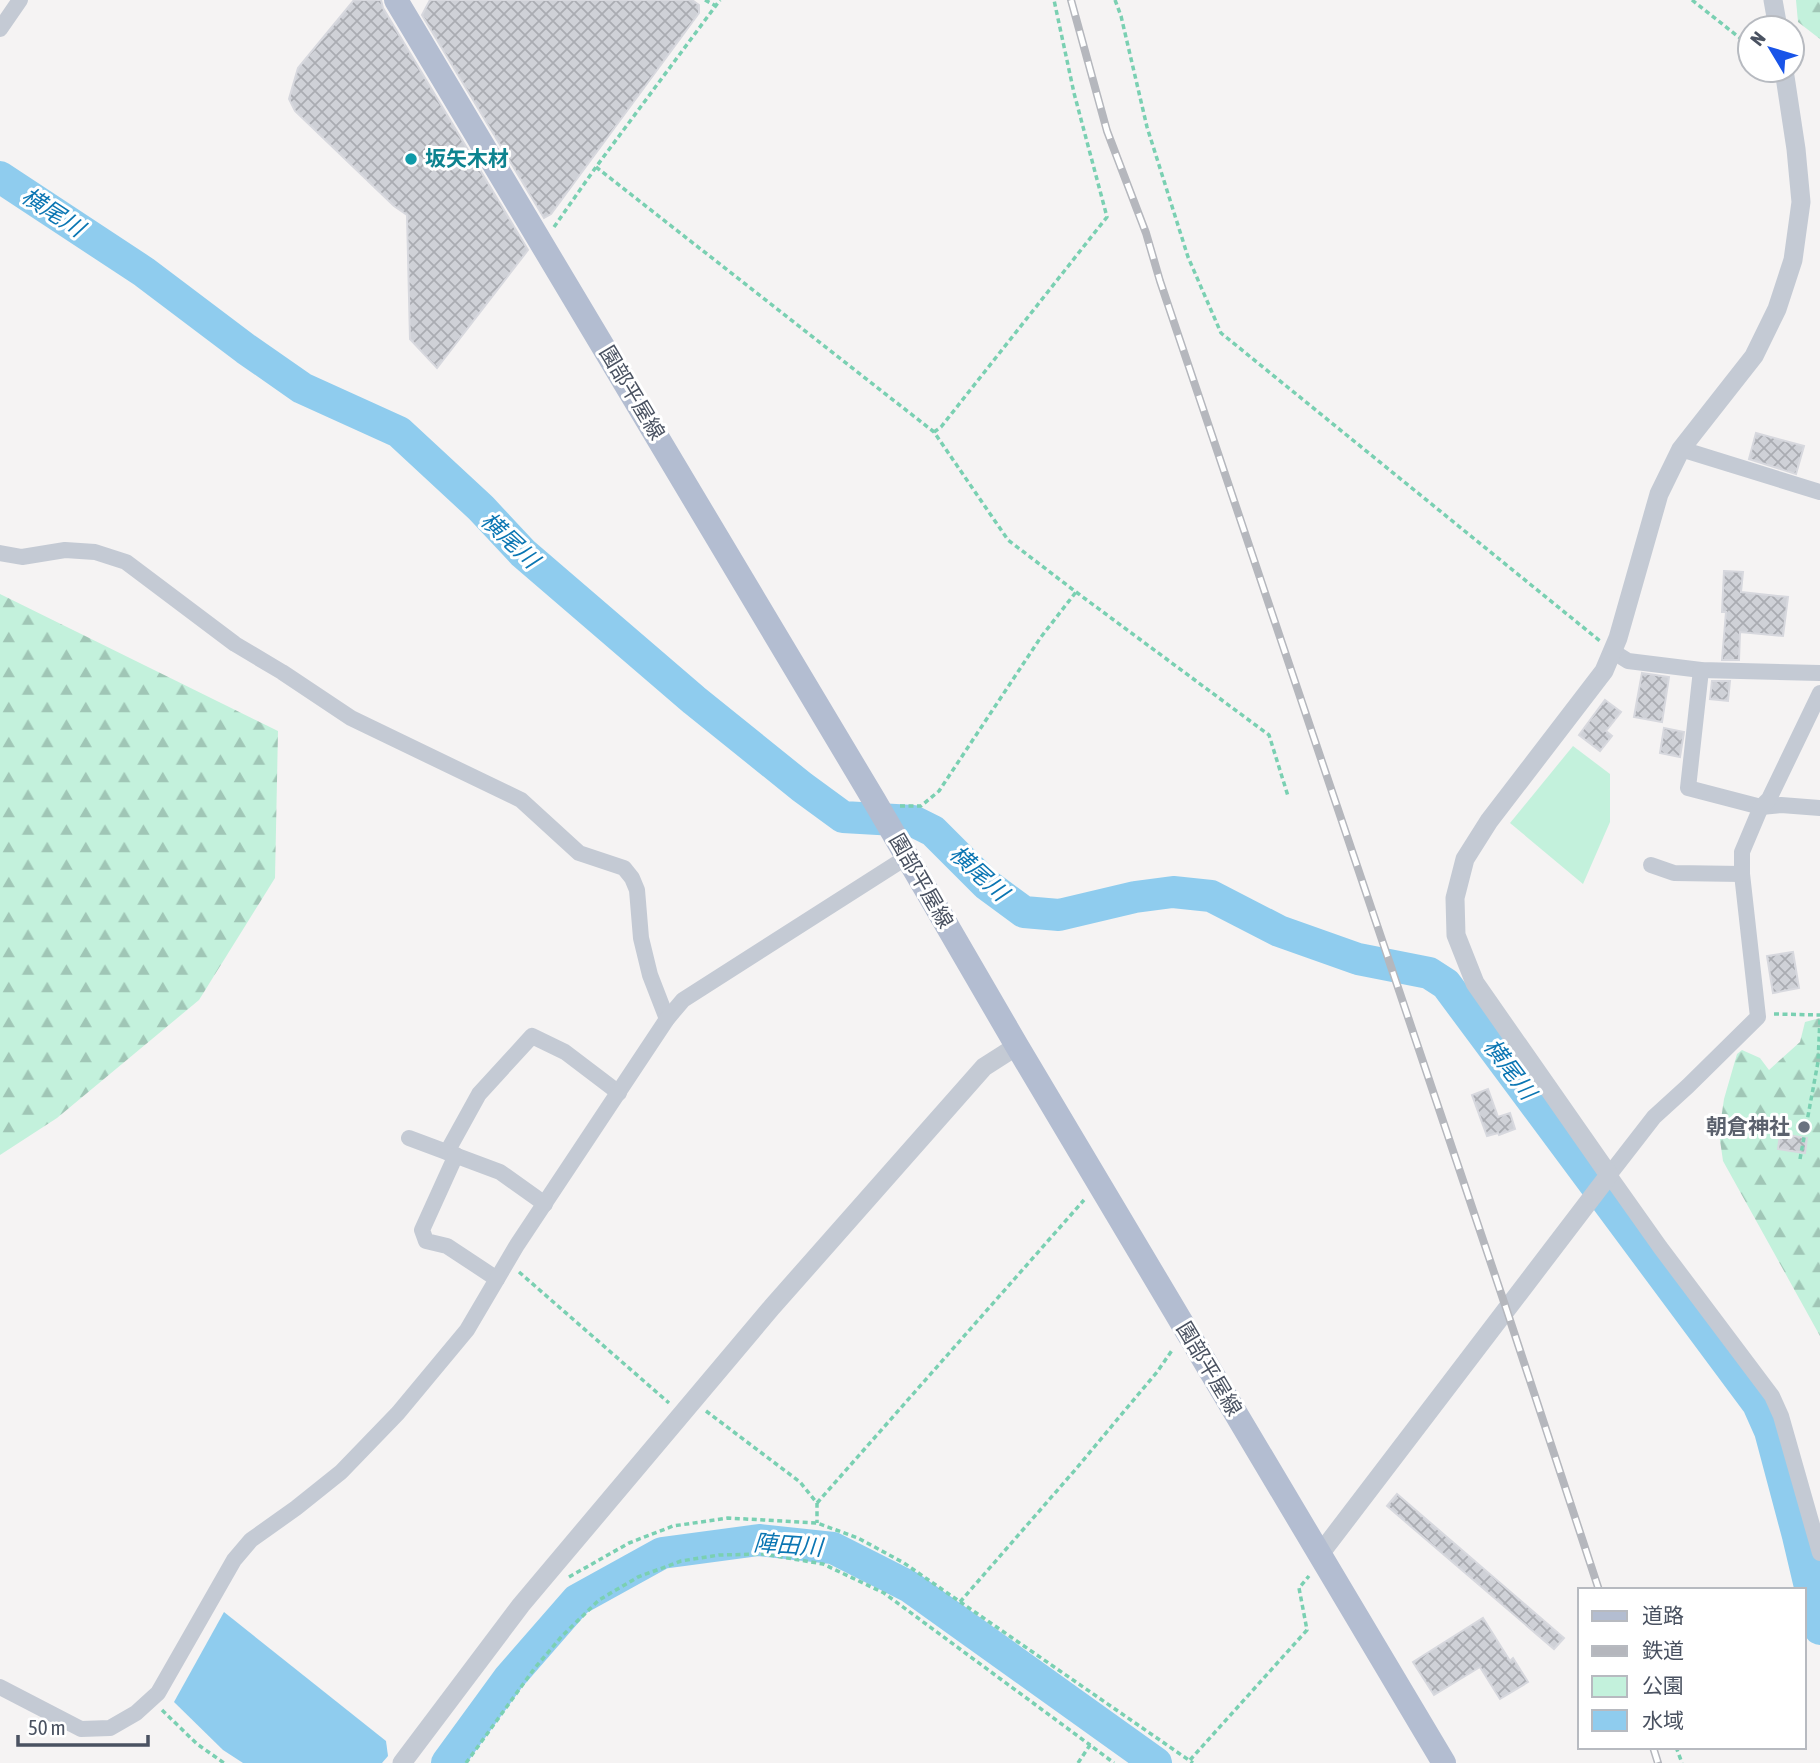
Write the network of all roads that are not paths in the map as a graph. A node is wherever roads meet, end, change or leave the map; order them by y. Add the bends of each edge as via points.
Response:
1 (20, 0) edge
2 (396, 0) edge
3 (0, 29) edge
4 (1786, 84) edge
5 (1681, 449) junction
6 (1820, 492) edge
7 (0, 552) edge
8 (1612, 651) junction
9 (1701, 670) junction
10 (1820, 673) edge
11 (1820, 693) edge
12 (1761, 807) junction
13 (1820, 808) edge
14 (907, 857) junction
15 (1651, 865) dead end
16 (1742, 874) junction
17 (667, 1019) junction
18 (1017, 1046) junction
19 (618, 1093) junction
20 (408, 1138) dead end
21 (451, 1154) junction
22 (1607, 1177) junction
23 (545, 1204) junction
24 (497, 1279) junction
25 (1820, 1553) edge
26 (1320, 1554) junction
27 (0, 1687) edge
28 (402, 1763) edge
29 (1444, 1763) edge

1 - 3 street
2 - 14 main road, 園部平屋線
4 - 5 street via 1801,202 1793,260 1777,309 1754,356
5 - 6 street
5 - 8 street via 1659,494
7 - 17 street via 22,557 65,550 95,552 126,562 235,643 351,718 521,800 579,853 624,868 636,890 641,938
8 - 9 street via 1628,661
8 - 22 street via 1604,671 1489,821 1465,859 1455,898 1456,934 1475,983
9 - 10 street
9 - 12 street via 1688,788
11 - 12 street
12 - 13 street
12 - 16 street via 1742,852
14 - 17 street via 683,1000
14 - 18 main road, 園部平屋線
15 - 16 street via 1674,873
16 - 22 street via 1758,1017 1654,1116
17 - 19 street
18 - 26 main road, 園部平屋線
18 - 28 street via 984,1067 686,1407 521,1605
19 - 21 street via 565,1052 532,1036 479,1094
19 - 23 street
20 - 21 street
21 - 23 street via 499,1172
21 - 24 street via 422,1230 426,1241 447,1246
22 - 25 street via 1772,1396
22 - 26 street
23 - 24 street
24 - 27 street via 467,1330 398,1413 341,1472 251,1540 234,1560 158,1693 136,1713 110,1728 81,1729
26 - 29 main road, 園部平屋線

